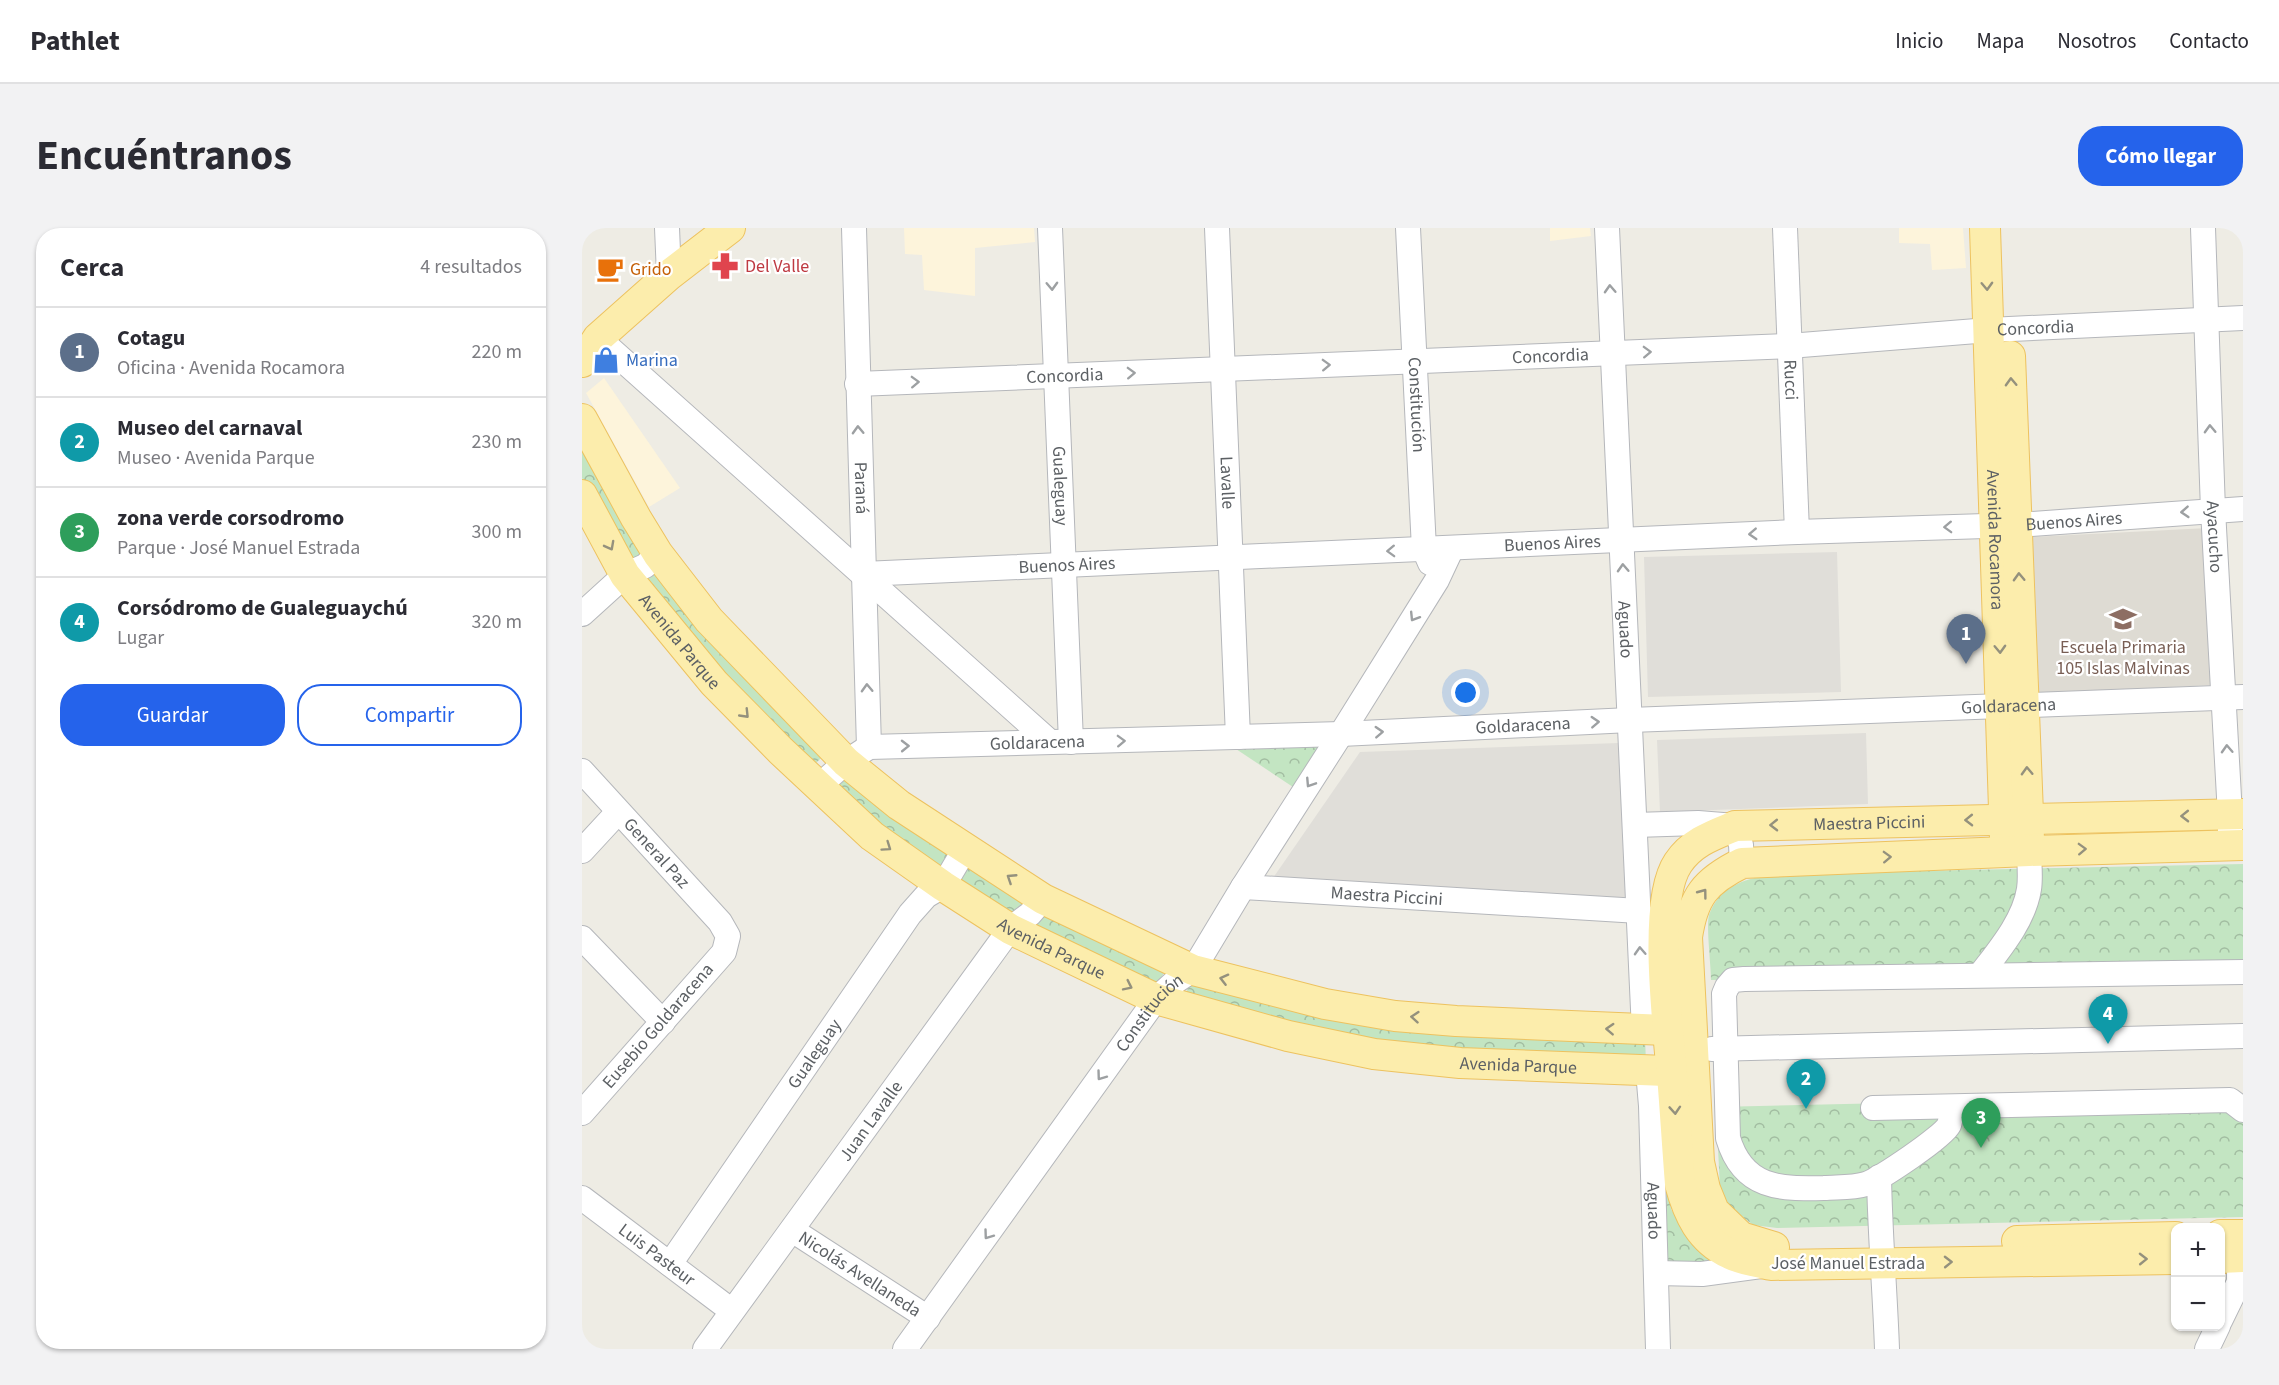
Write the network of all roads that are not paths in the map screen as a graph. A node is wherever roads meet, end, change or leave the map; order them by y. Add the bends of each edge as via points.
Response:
1 (667, 228) edge
2 (730, 228) edge
3 (854, 228) edge
4 (1050, 228) edge
5 (1217, 228) edge
6 (1408, 228) edge
7 (1607, 228) edge
8 (1785, 228) edge
9 (1985, 228) edge
10 (2004, 228) edge
11 (2203, 228) edge
12 (669, 274) junction
13 (2243, 318) edge
14 (2205, 320) junction
15 (1999, 329) junction
16 (1789, 346) junction
17 (587, 349) edge
18 (1613, 354) junction
19 (1414, 362) junction
20 (1221, 369) junction
21 (1056, 376) junction
22 (857, 384) junction
23 (582, 418) edge
24 (582, 495) edge
25 (2243, 509) edge
26 (2213, 510) junction
27 (2006, 525) junction
28 (1797, 532) junction
29 (1621, 540) junction
30 (1452, 548) junction
31 (1424, 549) junction
32 (658, 554) junction
33 (1231, 558) junction
34 (1064, 566) junction
35 (863, 574) junction
36 (626, 575) junction
37 (1437, 580) junction
38 (582, 614) edge
39 (2234, 698) edge
40 (2013, 705) junction
41 (1630, 720) junction
42 (1341, 734) junction
43 (1238, 737) junction
44 (1060, 742) junction
45 (857, 754) junction
46 (582, 771) edge
47 (819, 786) junction
48 (618, 812) junction
49 (2237, 814) edge
50 (2017, 819) junction
51 (1635, 825) junction
52 (1735, 826) junction
53 (2236, 845) edge
54 (965, 849) junction
55 (582, 851) edge
56 (2017, 851) junction
57 (1742, 863) junction
58 (943, 886) junction
59 (1243, 887) junction
60 (1043, 899) junction
61 (1638, 911) junction
62 (1010, 928) junction
63 (728, 936) joint
64 (582, 938) edge
65 (1193, 970) junction
66 (2243, 972) edge
67 (1980, 975) junction
68 (1156, 999) junction
69 (663, 1022) junction
70 (2243, 1036) edge
71 (1726, 1049) junction
72 (1673, 1051) junction
73 (1952, 1107) junction
74 (1873, 1108) dead end
75 (2243, 1110) edge
76 (582, 1113) edge
77 (1879, 1177) junction
78 (582, 1198) edge
79 (792, 1230) junction
80 (2171, 1237) edge
81 (2234, 1246) edge
82 (1883, 1253) junction
83 (2171, 1259) edge
84 (670, 1264) junction
85 (1771, 1265) junction
86 (1656, 1273) junction
87 (732, 1311) junction
88 (2225, 1311) edge
89 (928, 1318) junction
90 (2216, 1331) edge
91 (705, 1349) edge
92 (905, 1349) edge
93 (1658, 1349) edge
94 (1887, 1349) edge
95 (2207, 1349) edge

1 - 12 street
2 - 12 main road
3 - 22 street, Paraná
4 -> 21 street, Gualeguay
5 - 20 street, Lavalle
6 - 19 street, Constitución
18 -> 7 street, Aguado
8 - 16 street, Rucci
9 -> 15 main road, Avenida Rocamora
10 - 15 main road, Avenida Rocamora
11 - 14 street, Ayacucho
12 - 17 main road
13 - 14 street, Concordia
14 - 15 street, Concordia
26 -> 14 street, Ayacucho
15 - 16 street, Concordia
15 - 27 main road, Avenida Rocamora
18 -> 16 street, Concordia
16 - 28 street, Rucci
17 - 35 street
18 - 19 street, Concordia
18 - 29 street, Aguado
20 -> 19 street, Concordia
19 - 31 street, Constitución
21 -> 20 street, Concordia
20 - 33 street, Lavalle
22 -> 21 street, Concordia
21 - 34 street, Gualeguay
35 -> 22 street, Paraná
23 - 32 main road, Avenida Parque
24 -> 36 main road, Avenida Parque
25 - 26 street, Buenos Aires
26 -> 27 street, Buenos Aires
26 - 39 street, Ayacucho
27 -> 28 street, Buenos Aires
27 - 40 main road, Avenida Rocamora
28 -> 29 street, Buenos Aires
29 - 30 street, Buenos Aires
41 -> 29 street, Aguado
30 - 31 street, Buenos Aires
30 - 37 street, Constitución
31 -> 33 street, Buenos Aires
31 - 37 street, Constitución
32 - 36 street
32 - 45 main road, Avenida Parque via 709,620
33 - 34 street, Buenos Aires
33 - 43 street, Lavalle
34 - 35 street, Buenos Aires
34 - 44 street, Gualeguay
35 - 44 street
45 -> 35 street, Paraná
36 - 38 street
36 -> 47 main road, Avenida Parque via 714,683
37 -> 42 street, Constitución
39 - 40 street, Goldaracena
49 -> 39 street, Ayacucho
40 - 41 street, Goldaracena
40 - 50 main road, Avenida Rocamora
42 -> 41 street, Goldaracena
41 - 51 street, Aguado
42 - 43 street, Goldaracena
42 -> 59 street, Constitución
44 -> 43 street, Goldaracena
45 -> 44 street, Goldaracena
45 - 47 street
45 - 54 main road, Avenida Parque via 899,805
46 - 48 street, General Paz
47 -> 58 main road, Avenida Parque via 872,836
48 - 55 street
48 - 63 street, General Paz via 720,922
49 -> 50 main road, Maestra Piccini
49 - 53 street, Ayacucho
50 -> 52 main road, Maestra Piccini
50 - 56 main road, Avenida Rocamora
51 - 52 street
51 - 61 street, Aguado
52 - 57 street
52 - 72 main road, Maestra Piccini via 1694,844 1678,863 1667,890 1664,928
56 -> 53 main road, Maestra Piccini
54 - 58 street, Gualeguay
60 -> 54 main road, Avenida Parque
57 -> 56 main road, Maestra Piccini
56 - 67 street via 2029,889 2025,903
72 -> 57 main road, Maestra Piccini via 1691,911 1703,891 1723,872
58 - 62 main road, Avenida Parque
58 - 84 street, Gualeguay via 926,896 910,914
59 - 61 street, Maestra Piccini
59 - 65 street, Constitución
60 - 62 street, Juan Lavalle
60 - 65 main road, Avenida Parque
72 -> 61 street, Aguado
62 -> 68 main road, Avenida Parque
62 - 79 street, Juan Lavalle
63 - 69 street, Eusebio Goldaracena via 724,952
64 - 69 street
65 - 68 street, Constitución
72 -> 65 main road, Avenida Parque via 1395,1016 1325,1004
66 - 67 street
67 - 71 street via 1733,980 1724,994
68 - 72 main road, Avenida Parque via 1288,1036 1374,1054 1460,1064
68 -> 89 street, Constitución
69 - 76 street, Eusebio Goldaracena
70 - 71 street
71 - 72 street
71 - 77 street via 1728,1138 1732,1152 1750,1173 1775,1187 1791,1189 1852,1187
72 - 82 main road via 1705,1190 1724,1222 1741,1237 1773,1247
72 -> 85 main road, José Manuel Estrada via 1680,1184 1686,1208 1706,1238 1730,1254
72 - 86 street, Aguado via 1652,1106
73 - 74 street
73 - 75 street via 2230,1100
73 - 77 street via 1949,1125 1936,1138
77 - 82 street
78 - 84 street, Luis Pasteur
79 - 87 street, Juan Lavalle
79 - 89 street, Nicolás Avellaneda
80 - 82 main road, José Manuel Estrada
81 - 88 street via 2239,1282
82 -> 83 main road, José Manuel Estrada
82 - 85 main road, José Manuel Estrada
82 - 94 street
84 - 87 street, Luis Pasteur
85 - 86 street via 1702,1274
86 - 93 street, Aguado
87 - 91 street, Juan Lavalle
89 - 92 street, Constitución
90 - 95 street

